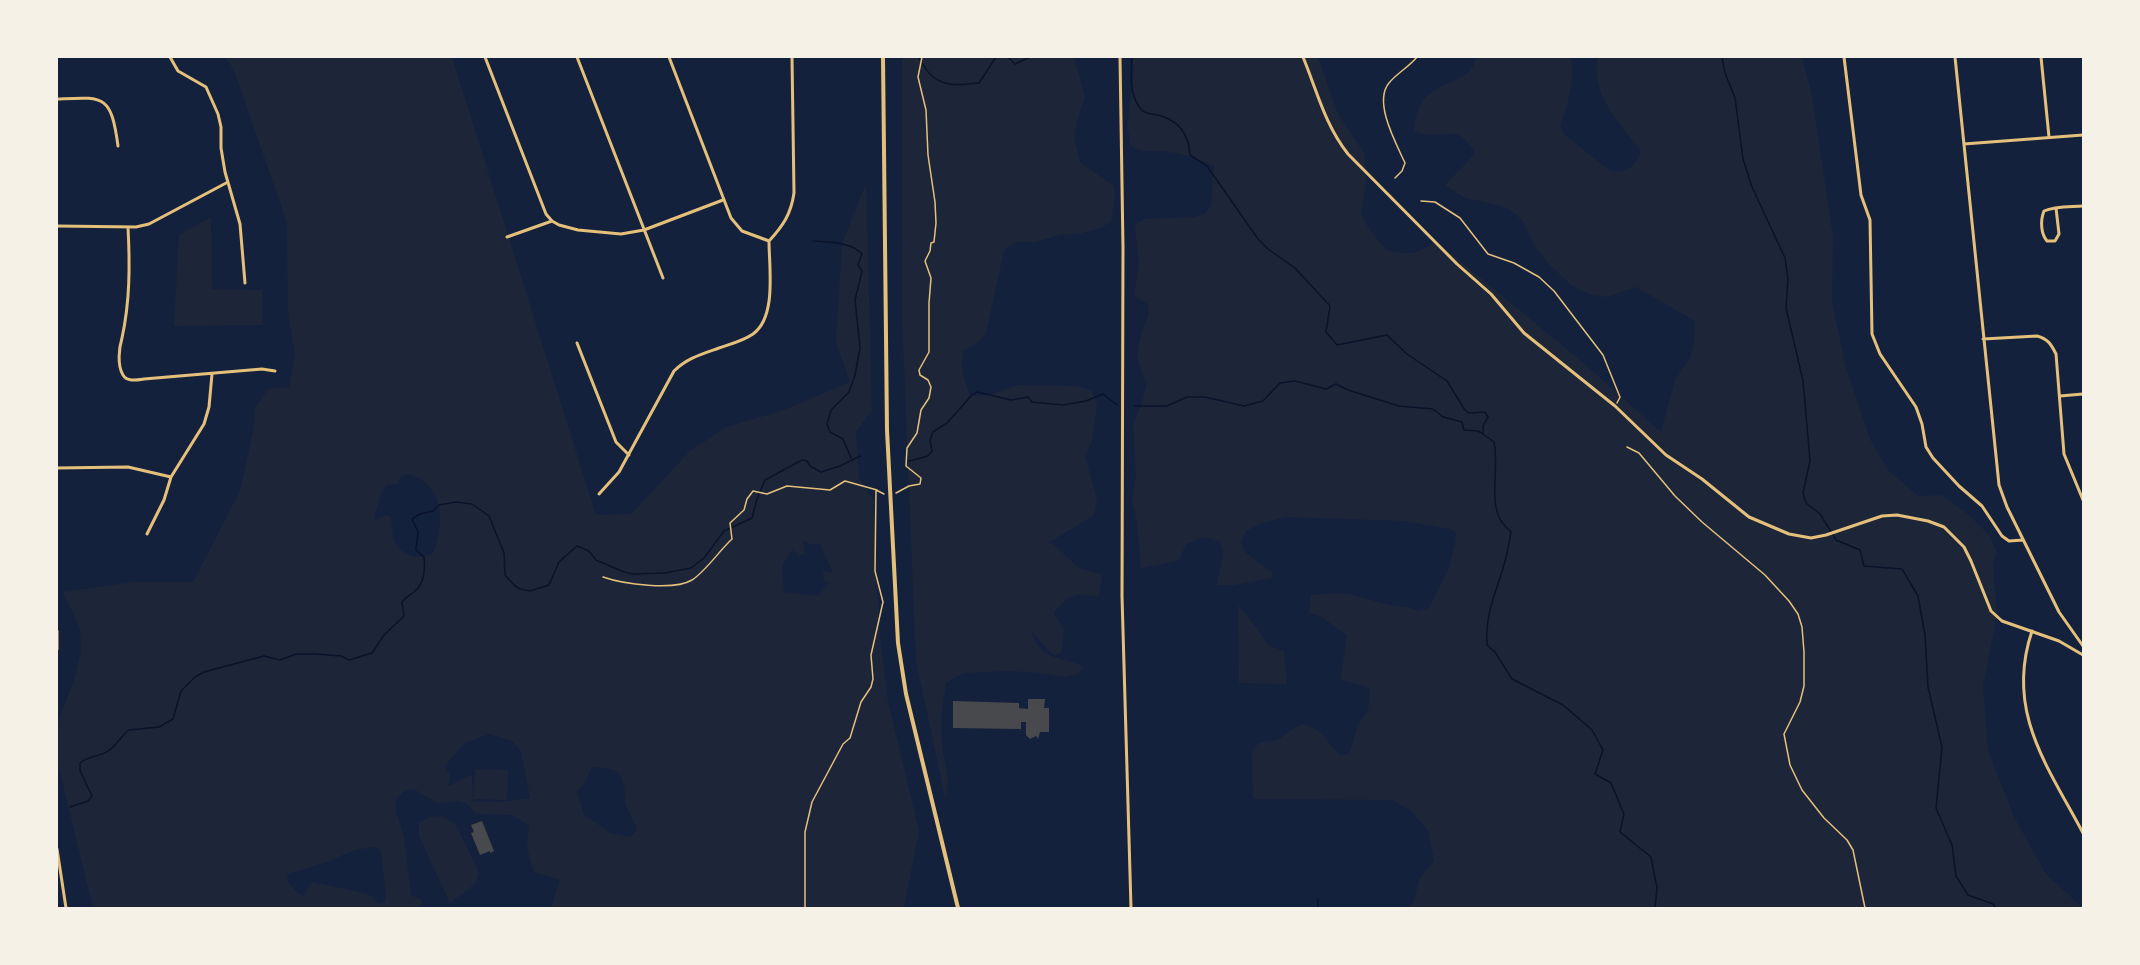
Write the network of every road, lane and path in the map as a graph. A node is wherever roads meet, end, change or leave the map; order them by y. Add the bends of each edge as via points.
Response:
1 (170, 57) edge
2 (485, 57) edge
3 (577, 57) edge
4 (669, 57) edge
5 (792, 57) edge
6 (883, 57) edge
7 (922, 57) edge
8 (1120, 57) edge
9 (1303, 57) edge
10 (1417, 57) edge
11 (1844, 57) edge
12 (1955, 57) edge
13 (2041, 57) edge
14 (57, 99) edge
15 (2083, 135) edge
16 (2049, 137) junction
17 (1964, 144) junction
18 (118, 146) dead end
19 (1395, 178) dead end
20 (228, 182) junction
21 (723, 200) junction
22 (1421, 201) dead end
23 (2083, 206) edge
24 (2056, 208) junction
25 (552, 221) junction
26 (57, 226) edge
27 (128, 227) junction
28 (644, 230) junction
29 (507, 237) dead end
30 (769, 241) junction
31 (663, 278) dead end
32 (245, 283) dead end
33 (1983, 339) junction
34 (578, 343) dead end
35 (275, 371) dead end
36 (212, 373) junction
37 (2083, 394) edge
38 (2060, 396) junction
39 (1615, 406) junction
40 (1627, 447) dead end
41 (629, 455) junction
42 (57, 468) edge
43 (171, 477) junction
44 (876, 490) junction
45 (599, 494) dead end
46 (890, 497) junction
47 (2083, 500) edge
48 (147, 534) dead end
49 (2024, 540) junction
50 (603, 577) dead end
51 (57, 631) edge
52 (2032, 631) junction
53 (2083, 646) edge
54 (57, 650) edge
55 (2083, 655) edge
56 (2083, 833) edge
57 (57, 849) edge
58 (66, 908) edge
59 (805, 908) edge
60 (958, 908) edge
61 (1131, 908) edge
62 (1864, 908) edge

1 - 20 street via 178,70 206,87 221,127
2 - 25 street
3 - 28 street
4 - 21 street
5 - 30 street via 794,193 785,222
6 - 46 main road
7 - 46 path via 918,77 926,110 936,223 934,242 925,261 931,278 929,352 919,370 931,387 917,433 907,448 906,466 921,478 920,484
8 - 61 street via 1122,596
9 - 39 street via 1326,119 1348,154 1491,294 1524,333
10 - 19 path via 1385,91 1386,121 1405,163
11 - 49 street via 1862,195 1869,220 1872,334 1880,354 1916,406 1926,447 1933,458 1982,506 2008,542
12 - 17 street
13 - 16 street
14 - 18 street via 96,98 105,103
15 - 16 street
16 - 17 street
17 - 33 street
20 - 27 street via 149,224
20 - 32 street via 240,224
21 - 28 street
21 - 30 street via 742,231
22 - 39 path via 1435,202 1460,218 1488,254 1539,277 1554,291 1603,355 1620,396
23 - 24 street
24 - 24 street via 2047,209 2042,216 2043,235 2048,241 2055,241 2059,234
25 - 28 street via 599,233
25 - 29 street
26 - 27 street
27 - 36 street via 130,268 119,348 122,374 131,380
28 - 31 street
30 - 41 street via 768,313 763,324 745,339 684,362 668,381
33 - 38 street via 2046,338 2056,354
33 - 49 street via 1999,484
34 - 41 street via 616,442
35 - 36 street
36 - 43 street via 204,424
37 - 38 street
38 - 47 street via 2064,454
39 - 52 street via 1666,455 1749,517 1772,528 1802,537 1826,535 1871,519 1897,515 1944,527 1964,547 1991,611 2002,621
40 - 62 path via 1639,453 1702,522 1765,575 1798,614 1804,686 1784,734 1790,765 1802,790 1853,850
41 - 45 street via 620,472
42 - 43 street via 128,466
43 - 48 street
44 - 46 path
44 - 50 path via 845,481 830,490 787,486 767,494 753,491 741,514 730,523 732,539 686,583 639,585
44 - 59 path via 875,571 883,602 871,655 873,679 850,738 812,802 805,832
46 - 60 main road via 906,694
49 - 53 street via 2059,612
51 - 54 street
52 - 55 street
52 - 56 street via 2024,671 2027,717 2043,759
57 - 58 street

